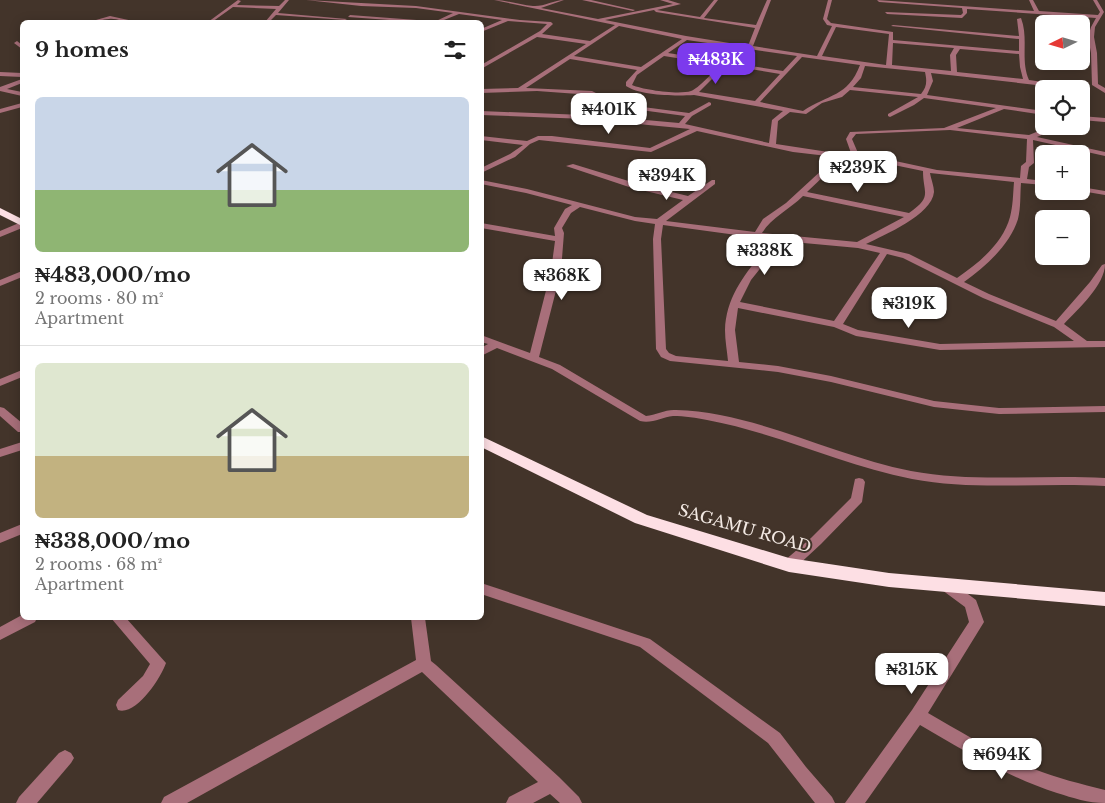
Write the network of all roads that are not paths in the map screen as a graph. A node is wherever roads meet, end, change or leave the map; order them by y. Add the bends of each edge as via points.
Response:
1 (238, 0) edge
2 (287, 0) edge
3 (308, 0) edge
4 (339, 0) edge
5 (386, 0) edge
6 (496, 0) edge
7 (562, 0) edge
8 (584, 0) edge
9 (662, 0) edge
10 (716, 0) edge
11 (769, 0) edge
12 (830, 0) edge
13 (879, 0) edge
14 (1031, 0) edge
15 (1095, 0) edge
16 (333, 2) junction
17 (361, 5) junction
18 (375, 5) junction
19 (233, 6) junction
20 (416, 7) junction
21 (964, 7) junction
22 (281, 8) junction
23 (536, 8) junction
24 (648, 10) junction
25 (457, 12) junction
26 (524, 12) dead end
27 (642, 12) junction
28 (1037, 12) junction
29 (887, 13) junction
30 (276, 14) junction
31 (517, 14) dead end
32 (962, 17) junction
33 (1099, 17) junction
34 (345, 19) edge
35 (401, 19) junction
36 (506, 19) junction
37 (701, 19) junction
38 (1019, 19) dead end
39 (99, 20) edge
40 (122, 20) edge
41 (213, 20) edge
42 (269, 20) edge
43 (411, 20) edge
44 (440, 20) edge
45 (596, 20) junction
46 (618, 26) junction
47 (834, 26) junction
48 (893, 26) junction
49 (759, 27) junction
50 (484, 30) edge
51 (962, 32) junction
52 (891, 33) junction
53 (536, 35) junction
54 (686, 38) junction
55 (1021, 38) junction
56 (890, 41) junction
57 (17, 43) dead end
58 (590, 43) junction
59 (20, 46) edge
60 (750, 47) junction
61 (958, 47) junction
62 (1023, 53) junction
63 (663, 54) junction
64 (801, 55) junction
65 (568, 57) junction
66 (819, 58) junction
67 (724, 64) junction
68 (863, 64) junction
69 (484, 65) edge
70 (889, 67) junction
71 (642, 69) junction
72 (928, 72) junction
73 (954, 72) junction
74 (784, 73) junction
75 (0, 74) edge
76 (20, 75) edge
77 (1095, 76) junction
78 (1105, 76) edge
79 (1027, 81) junction
80 (20, 82) edge
81 (1035, 82) edge
82 (521, 88) dead end
83 (850, 88) junction
84 (0, 89) edge
85 (1090, 90) edge
86 (484, 91) edge
87 (1105, 92) edge
88 (694, 93) junction
89 (20, 94) edge
90 (924, 96) junction
91 (594, 102) junction
92 (756, 102) junction
93 (708, 104) dead end
94 (20, 106) edge
95 (1005, 107) junction
96 (0, 111) edge
97 (787, 111) junction
98 (1035, 112) edge
99 (484, 115) edge
100 (690, 115) junction
101 (890, 115) dead end
102 (586, 117) junction
103 (1090, 119) edge
104 (1105, 120) edge
105 (681, 125) junction
106 (697, 128) junction
107 (949, 128) junction
108 (1035, 135) edge
109 (1030, 137) junction
110 (484, 138) edge
111 (528, 143) junction
112 (772, 145) junction
113 (1105, 154) edge
114 (855, 155) junction
115 (841, 156) junction
116 (570, 166) dead end
117 (484, 169) edge
118 (927, 170) junction
119 (1020, 180) junction
120 (712, 182) dead end
121 (1035, 182) edge
122 (484, 183) edge
123 (1090, 190) edge
124 (800, 193) junction
125 (1105, 193) edge
126 (688, 199) junction
127 (578, 205) junction
128 (0, 211) edge
129 (910, 216) junction
130 (659, 222) junction
131 (20, 223) edge
132 (20, 225) edge
133 (484, 226) edge
134 (0, 234) edge
135 (757, 235) junction
136 (780, 238) junction
137 (559, 239) junction
138 (858, 245) junction
139 (885, 251) junction
140 (1105, 267) edge
141 (20, 275) edge
142 (0, 282) edge
143 (958, 282) junction
144 (1094, 284) junction
145 (1105, 288) edge
146 (734, 304) junction
147 (837, 325) junction
148 (1058, 325) junction
149 (484, 339) edge
150 (496, 344) junction
151 (1105, 344) edge
152 (1086, 345) junction
153 (484, 351) edge
154 (534, 357) junction
155 (734, 365) junction
156 (20, 374) edge
157 (0, 383) edge
158 (1105, 408) edge
159 (0, 410) edge
160 (20, 426) edge
161 (484, 443) edge
162 (20, 447) edge
163 (0, 453) edge
164 (859, 482) dead end
165 (1105, 482) edge
166 (20, 530) edge
167 (0, 538) edge
168 (789, 564) junction
169 (947, 586) junction
170 (484, 589) edge
171 (1105, 599) edge
172 (26, 620) edge
173 (120, 620) edge
174 (418, 620) edge
175 (0, 634) edge
176 (424, 663) junction
177 (124, 705) dead end
178 (918, 715) junction
179 (65, 758) dead end
180 (553, 783) junction
181 (1105, 798) edge
182 (24, 803) edge
183 (170, 803) edge
184 (515, 803) edge
185 (573, 803) edge
186 (826, 803) edge
187 (854, 803) edge

1 - 19 street
2 - 22 street
3 - 16 street
4 - 16 street
5 - 18 street
6 - 23 street
7 - 23 street
8 - 27 street
9 - 24 street via 679,4
10 - 37 street
11 - 49 street
12 - 47 street via 825,20
13 - 21 street
13 - 29 street
14 - 28 street
15 - 33 street via 1102,12
16 - 17 street
17 - 18 street
17 - 34 street
18 - 20 street
19 - 22 street
19 - 41 street
20 - 25 street
20 - 35 street
21 - 28 street
21 - 32 street
22 - 30 street
23 - 26 street
23 - 45 street
24 - 27 street
24 - 37 street
25 - 36 street
25 - 44 street
27 - 45 street
28 - 33 street
29 - 32 street
29 - 48 street
30 - 34 street
30 - 42 street
31 - 36 street
32 - 51 street
33 - 77 street via 1091,37 1097,53
34 - 35 street
35 - 43 street
36 - 50 street
36 - 53 street via 551,23
37 - 49 street
38 - 55 street
39 - 40 street via 110,17
45 - 46 street
46 - 54 street
46 - 58 street
47 - 52 street
47 - 66 street
48 - 51 street
48 - 52 street
49 - 60 street
51 - 55 street
52 - 56 street
53 - 58 street
53 - 69 street
54 - 60 street
54 - 63 street
55 - 62 street
56 - 61 street
56 - 70 street
57 - 59 street
58 - 65 street
60 - 64 street
61 - 62 street
61 - 73 street via 953,55
62 - 79 street via 1023,74
63 - 67 street
63 - 71 street
64 - 66 street
64 - 74 street
65 - 71 street
65 - 82 street
66 - 68 street
67 - 74 street
67 - 88 street
68 - 70 street
68 - 83 street
70 - 72 street
71 - 88 street via 630,82 633,89
72 - 73 street
72 - 90 street via 930,82
73 - 79 street
74 - 92 street
75 - 76 street
77 - 78 street
77 - 87 street via 1095,85
79 - 81 street
80 - 84 street
83 - 90 street
83 - 97 street via 804,113
84 - 89 street
85 - 87 street
86 - 91 street via 586,92 595,94
88 - 92 street
90 - 95 street
90 - 101 street
91 - 100 street
91 - 102 street
92 - 97 street
93 - 100 street
94 - 96 street
95 - 98 street
95 - 107 street
97 - 112 street via 775,120
99 - 102 street
100 - 105 street
102 - 105 street
103 - 104 street
105 - 106 street
106 - 111 street via 651,150 552,138 538,138
106 - 112 street
107 - 109 street
107 - 114 street via 852,133 849,139
108 - 109 street
109 - 113 street
109 - 119 street via 1030,163 1025,166
110 - 111 street
111 - 117 street
112 - 115 street
114 - 115 street
114 - 118 street
115 - 124 street
116 - 126 street via 632,186
118 - 119 street
118 - 129 street via 929,196 924,206
119 - 121 street
119 - 143 street via 1013,221 1005,236 983,264
120 - 126 street
122 - 127 street
123 - 125 street
124 - 129 street
124 - 135 street via 766,222
126 - 130 street
127 - 130 street
127 - 137 street via 568,211 558,228
128 - 131 highway
129 - 138 street
130 - 135 street
130 - 155 street via 661,349 665,355 674,358
132 - 134 street
133 - 137 street
135 - 136 street
136 - 138 street
136 - 146 street via 740,287
137 - 154 street via 556,271
138 - 139 street
139 - 143 street via 906,256
139 - 147 street
140 - 144 street
141 - 142 street
143 - 148 street
144 - 145 street
144 - 148 street
146 - 147 street
146 - 155 street via 730,331
147 - 152 street via 856,333 940,347
148 - 152 street
149 - 150 street
150 - 153 street
150 - 154 street
151 - 152 street
154 - 165 street via 644,420 667,413 702,416 860,462 944,480
155 - 158 street via 778,368 944,405 999,411
156 - 157 street
159 - 160 street
161 - 168 highway, SAGAMU ROAD via 642,519
162 - 163 street
164 - 168 street via 857,499
166 - 167 street
168 - 169 highway, SAGAMU ROAD
169 - 171 highway, SAGAMU ROAD
169 - 178 street via 971,604 977,622
170 - 186 street via 645,643 774,738
172 - 175 street
173 - 177 street via 158,663 147,684
174 - 176 street
176 - 180 street
176 - 183 street
178 - 181 street via 1030,776
178 - 187 street
179 - 182 street
180 - 184 street
180 - 185 street

